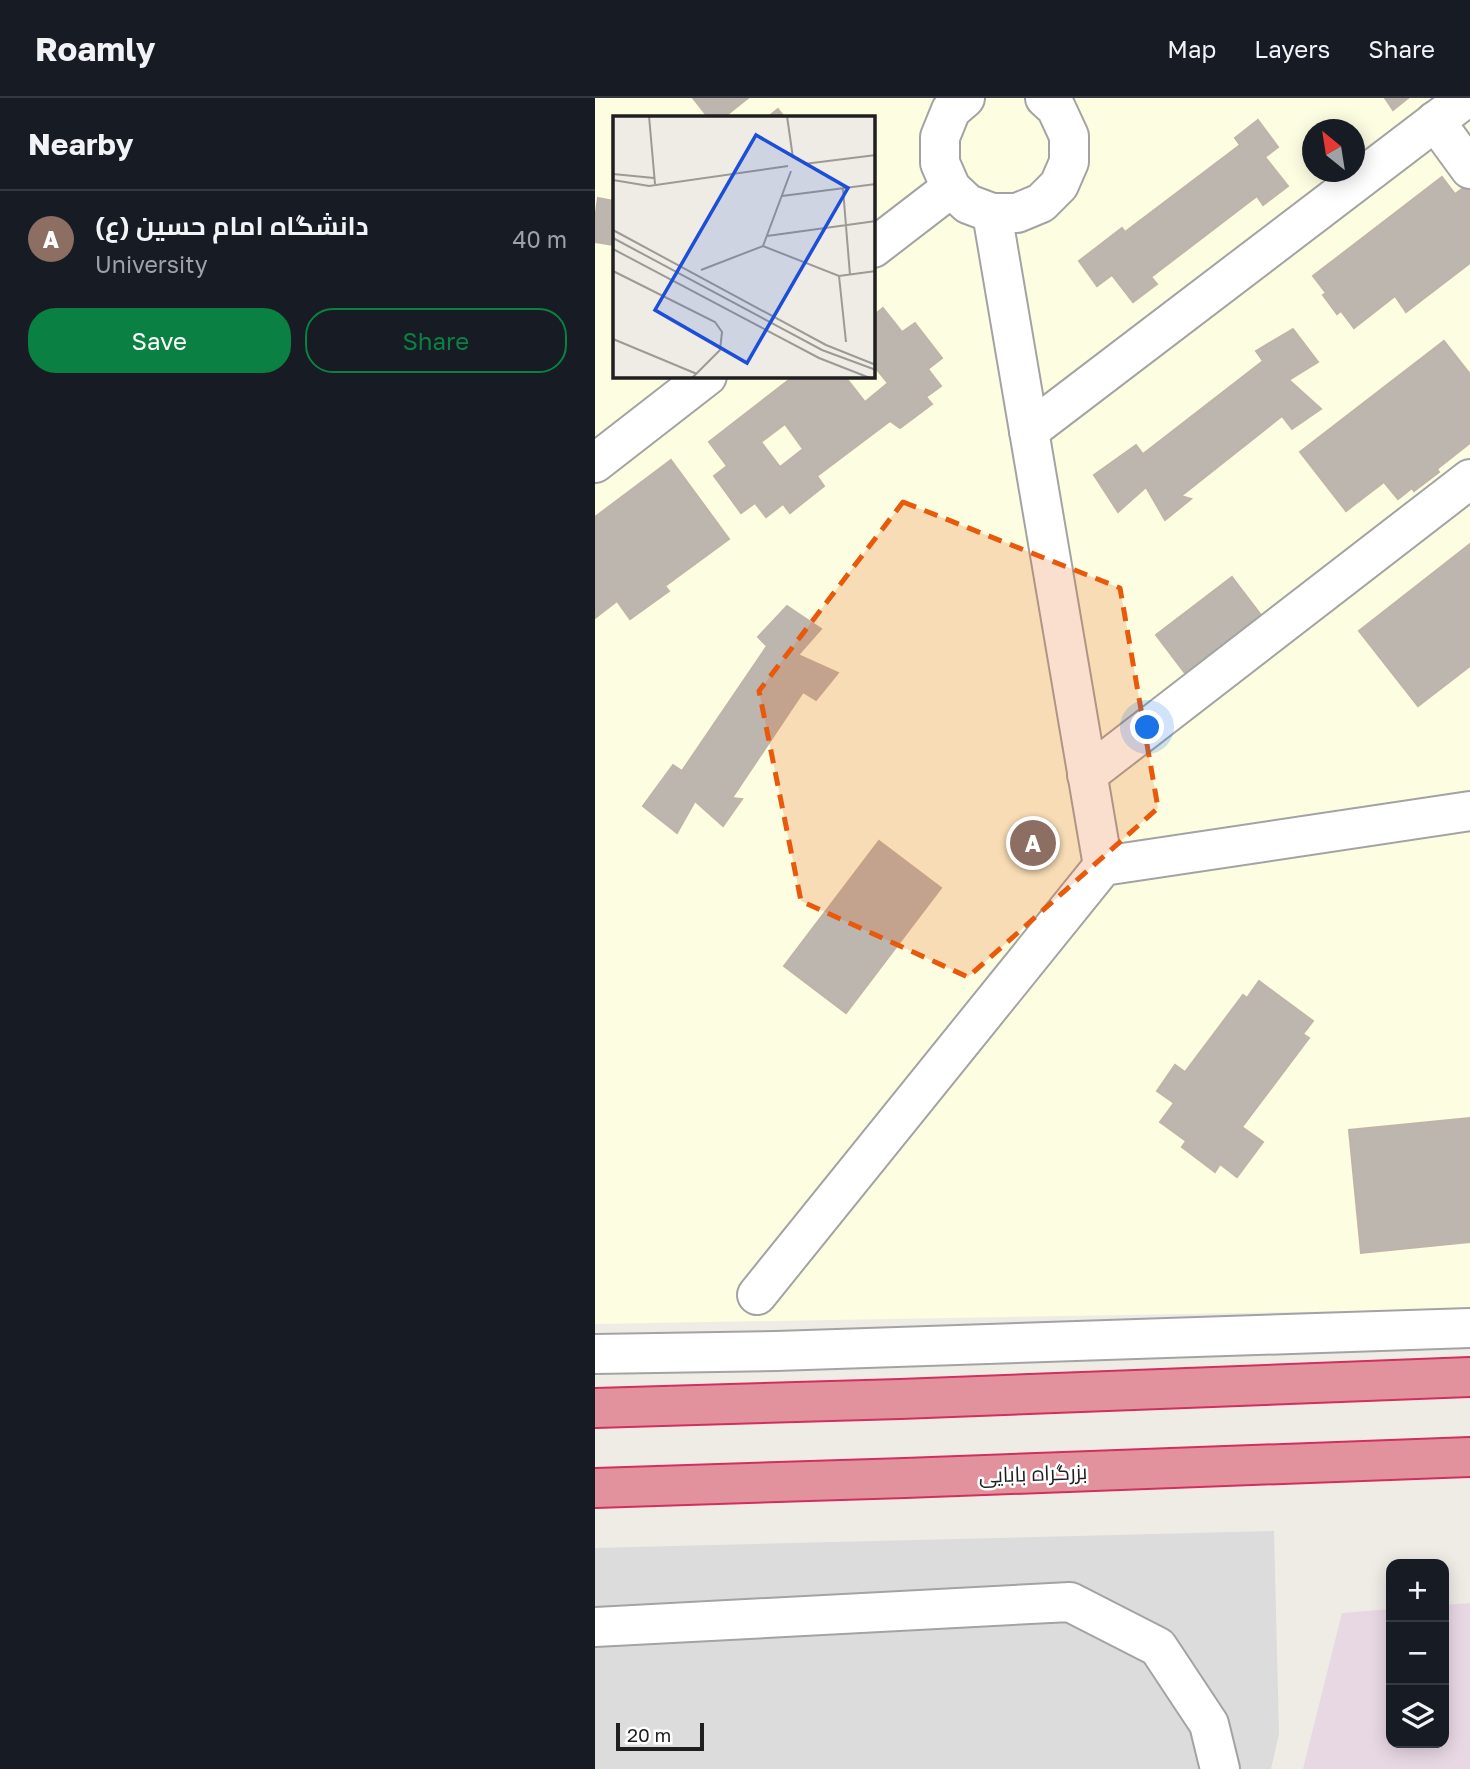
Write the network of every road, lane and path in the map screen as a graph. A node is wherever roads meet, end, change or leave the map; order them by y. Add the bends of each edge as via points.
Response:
1 (1466, 98) edge
2 (1057, 101) edge
3 (953, 102) edge
4 (1435, 121) junction
5 (1470, 169) edge
6 (951, 188) junction
7 (992, 213) junction
8 (875, 246) edge
9 (704, 378) edge
10 (1029, 431) junction
11 (595, 463) edge
12 (1470, 479) edge
13 (1087, 775) junction
14 (1470, 811) edge
15 (1103, 866) junction
16 (757, 1295) dead end
17 (1470, 1328) edge
18 (595, 1354) edge
19 (1470, 1377) edge
20 (595, 1408) edge
21 (1470, 1457) edge
22 (595, 1488) edge
23 (595, 1628) edge
24 (1220, 1769) edge

1 - 4 street
2 - 7 street via 1069,136 1069,162 1059,185 1041,203 1017,213
3 - 6 street via 940,137 940,163
4 - 5 street
4 - 10 street
6 - 7 street via 968,204
6 - 8 street
7 - 10 street
9 - 11 street
10 - 13 street
12 - 13 street
13 - 15 street
14 - 15 street
15 - 16 street
17 - 18 street
19 - 20 highway
21 - 22 highway, بزرگراه بابایی
23 - 24 street via 1070,1602 1159,1647 1209,1724

